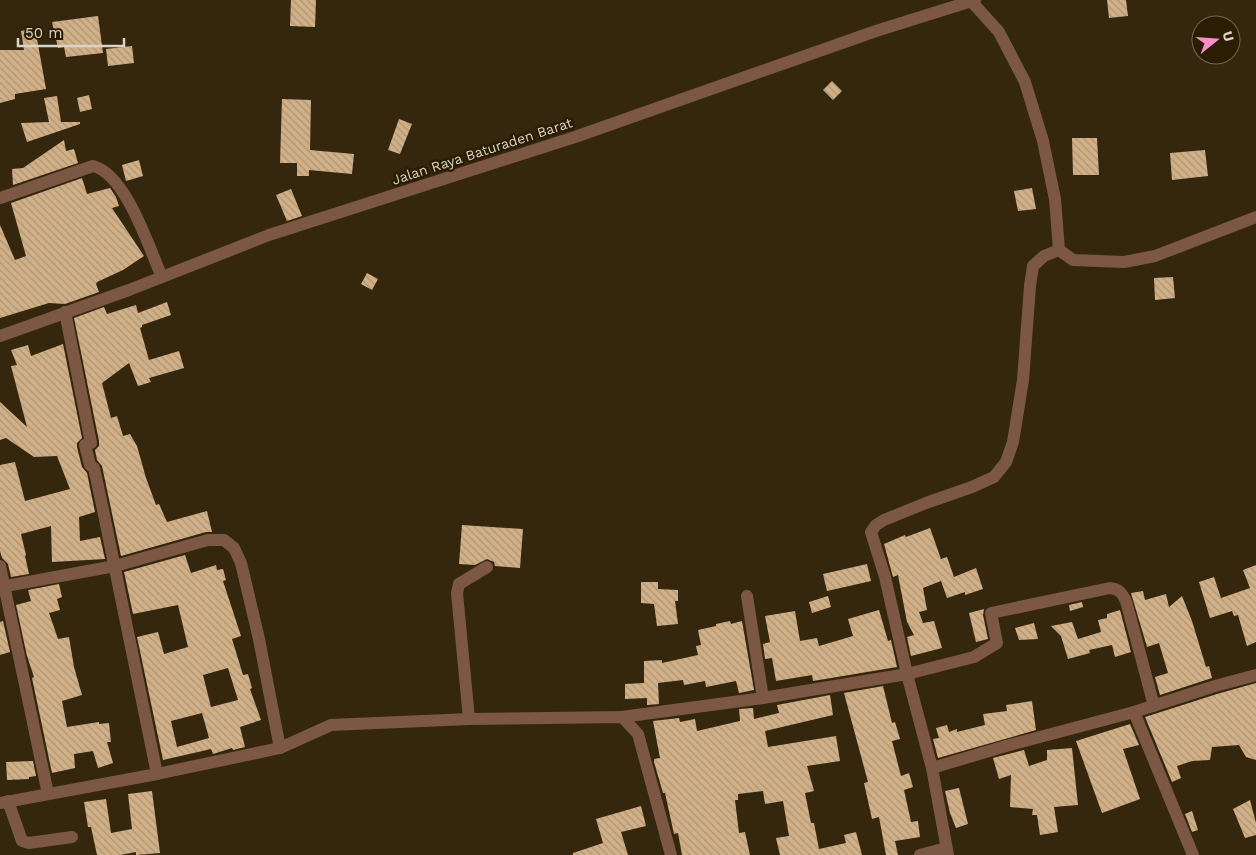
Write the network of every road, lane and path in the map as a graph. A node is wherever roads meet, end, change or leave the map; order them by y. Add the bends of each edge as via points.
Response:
1 (973, 1) edge
2 (0, 198) edge
3 (1256, 217) edge
4 (1059, 250) junction
5 (162, 277) junction
6 (65, 312) junction
7 (0, 336) edge
8 (0, 566) edge
9 (115, 566) junction
10 (487, 567) dead end
11 (2, 587) edge
12 (747, 596) dead end
13 (907, 674) junction
14 (1256, 675) edge
15 (763, 698) junction
16 (1154, 706) junction
17 (1134, 712) junction
18 (622, 717) junction
19 (469, 719) junction
20 (280, 748) junction
21 (932, 768) junction
22 (157, 774) junction
23 (48, 794) junction
24 (4, 802) edge
25 (72, 837) dead end
26 (947, 852) edge
27 (671, 855) edge
28 (920, 855) edge
29 (1193, 855) edge

1 - 4 street via 999,32 1024,82 1055,199
1 - 5 street, Jalan Raya Baturaden Barat via 876,30 575,137 270,235
2 - 5 street via 93,166 99,168 127,197
3 - 4 street via 1155,256 1124,262 1073,260
4 - 13 street via 1044,256 1033,266 1023,380 1013,442 1006,462 994,477 884,520 871,532 885,577
5 - 6 street, Jalan Raya Baturaden Barat
6 - 7 street, Jalan Raya Baturaden Barat
6 - 9 street via 91,443 86,445
8 - 11 street
9 - 11 street
9 - 20 street via 208,540 224,540 234,548 241,563 259,639
9 - 22 street
10 - 19 street via 459,584 457,593
11 - 23 street
12 - 15 street
13 - 15 street
13 - 16 street via 974,657 996,643 991,613 1110,588 1117,589 1126,601
13 - 21 street
14 - 16 street
15 - 18 street
16 - 17 street
17 - 21 street
17 - 29 street
18 - 19 street
18 - 27 street via 638,734
19 - 20 street via 331,726
20 - 22 street
21 - 26 street
22 - 23 street
23 - 24 street
24 - 25 street via 22,841
26 - 28 street

